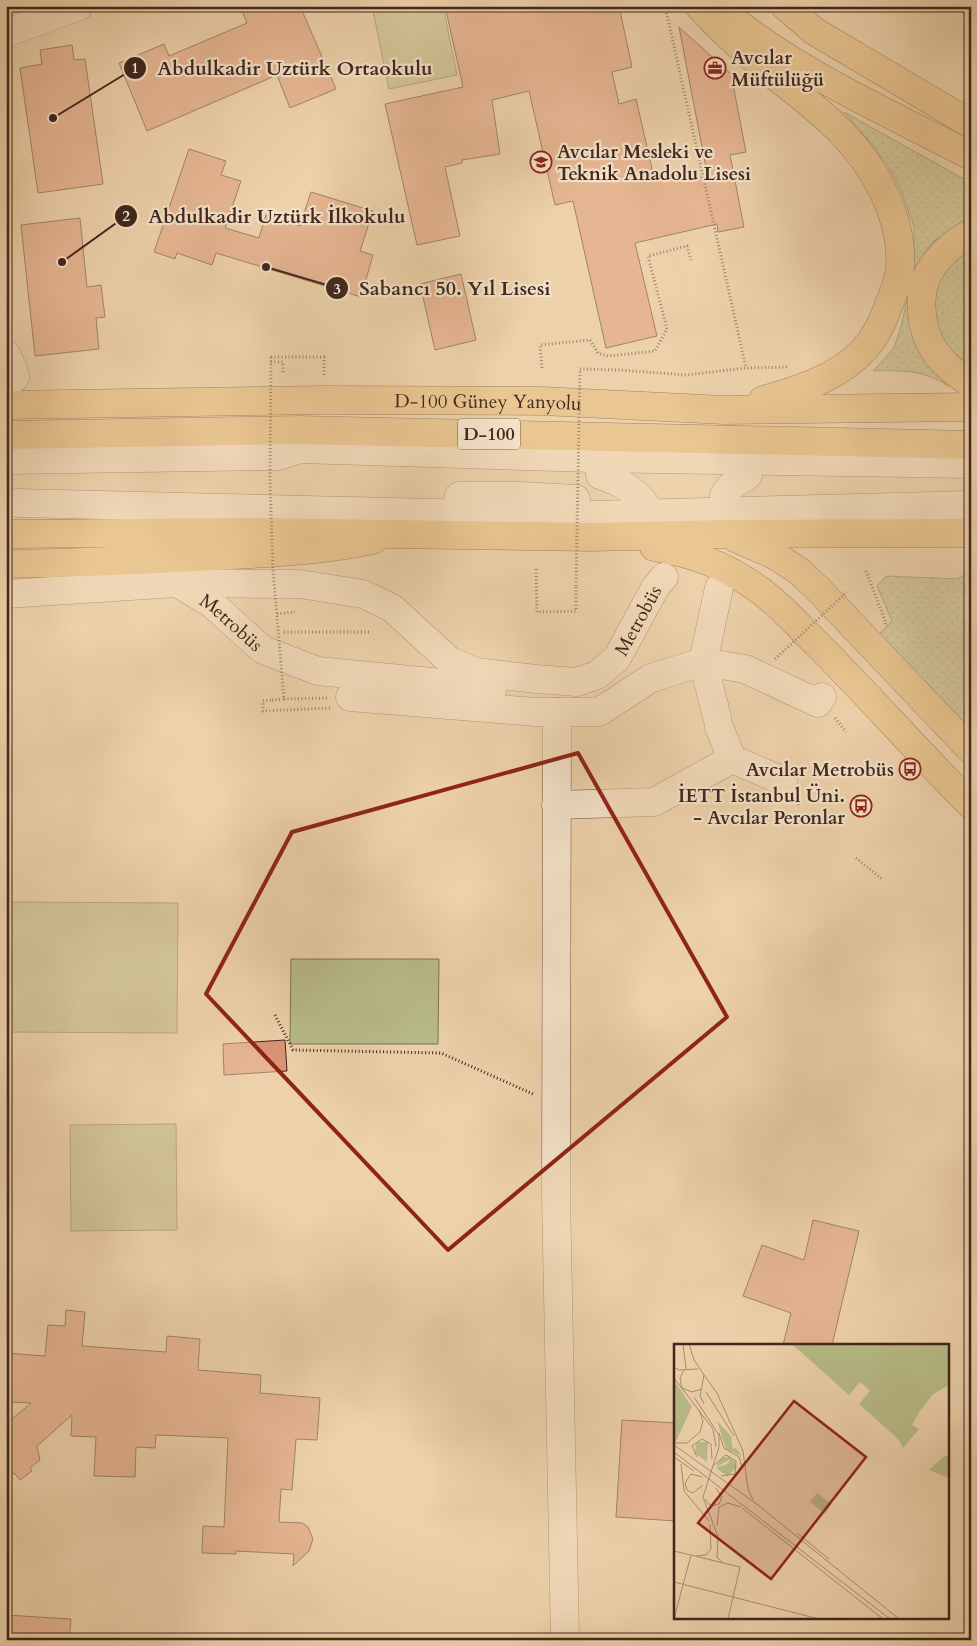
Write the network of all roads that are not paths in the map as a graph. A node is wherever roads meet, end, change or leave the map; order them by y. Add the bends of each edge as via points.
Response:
1 (79, 6) edge
2 (699, 6) edge
3 (718, 6) edge
4 (784, 6) edge
5 (6, 33) edge
6 (902, 84) junction
7 (971, 109) edge
8 (971, 124) edge
9 (971, 156) edge
10 (971, 233) edge
11 (6, 354) edge
12 (971, 384) edge
13 (6, 387) edge
14 (6, 405) edge
15 (971, 407) edge
16 (724, 410) junction
17 (6, 435) edge
18 (971, 445) edge
19 (279, 456) junction
20 (6, 460) edge
21 (971, 464) edge
22 (600, 475) junction
23 (748, 475) junction
24 (971, 477) edge
25 (971, 489) edge
26 (12, 503) edge
27 (971, 505) edge
28 (971, 532) edge
29 (6, 534) edge
30 (727, 534) junction
31 (397, 535) junction
32 (591, 537) junction
33 (6, 564) edge
34 (177, 583) junction
35 (719, 588) dead end
36 (6, 594) edge
37 (703, 662) junction
38 (350, 697) road end
39 (822, 698) dead end
40 (557, 712) junction
41 (971, 750) edge
42 (732, 759) junction
43 (783, 781) dead end
44 (968, 798) edge
45 (556, 805) junction
46 (564, 1640) edge

1 - 5 street
2 - 16 main road via 749,55 828,120 859,153 885,196 893,216 899,249 900,268 884,318 871,341 853,359 816,383
3 - 9 main road via 754,36 812,73
4 - 6 main road via 814,31
6 - 7 main road
6 - 8 main road
10 - 12 main road via 941,255 929,270 921,311 924,329 934,350 949,368
11 - 13 street via 14,377
14 - 16 main road, D-100 Güney Yanyolu via 334,400 542,402
15 - 16 main road, D-100 Güney Yanyolu
17 - 18 main road, D-100 via 299,430
19 - 20 street
19 - 21 street via 300,449
19 - 22 street via 301,463
22 - 23 street
22 - 26 street via 635,492 645,504 521,496 126,498
23 - 24 street
23 - 25 street via 724,495
26 - 27 street via 557,516
28 - 30 main road
29 - 31 main road via 248,532
30 - 32 main road
30 - 41 main road via 774,555 799,571
31 - 32 main road
31 - 33 main road via 339,547 258,554 120,562
32 - 44 main road via 693,554 759,589
34 - 34 street, Metrobüs via 212,604 263,650 318,671 580,696 606,686 627,666 660,600 664,577 616,658 597,675 577,682 476,672 450,661 392,608 363,594 300,584
34 - 36 street, Metrobüs
35 - 37 street
37 - 39 street via 745,669 818,703
37 - 40 street via 651,678 600,712
37 - 42 street via 718,722
38 - 40 street
40 - 45 street
42 - 43 street
42 - 45 street via 654,802
45 - 46 street via 556,1196

